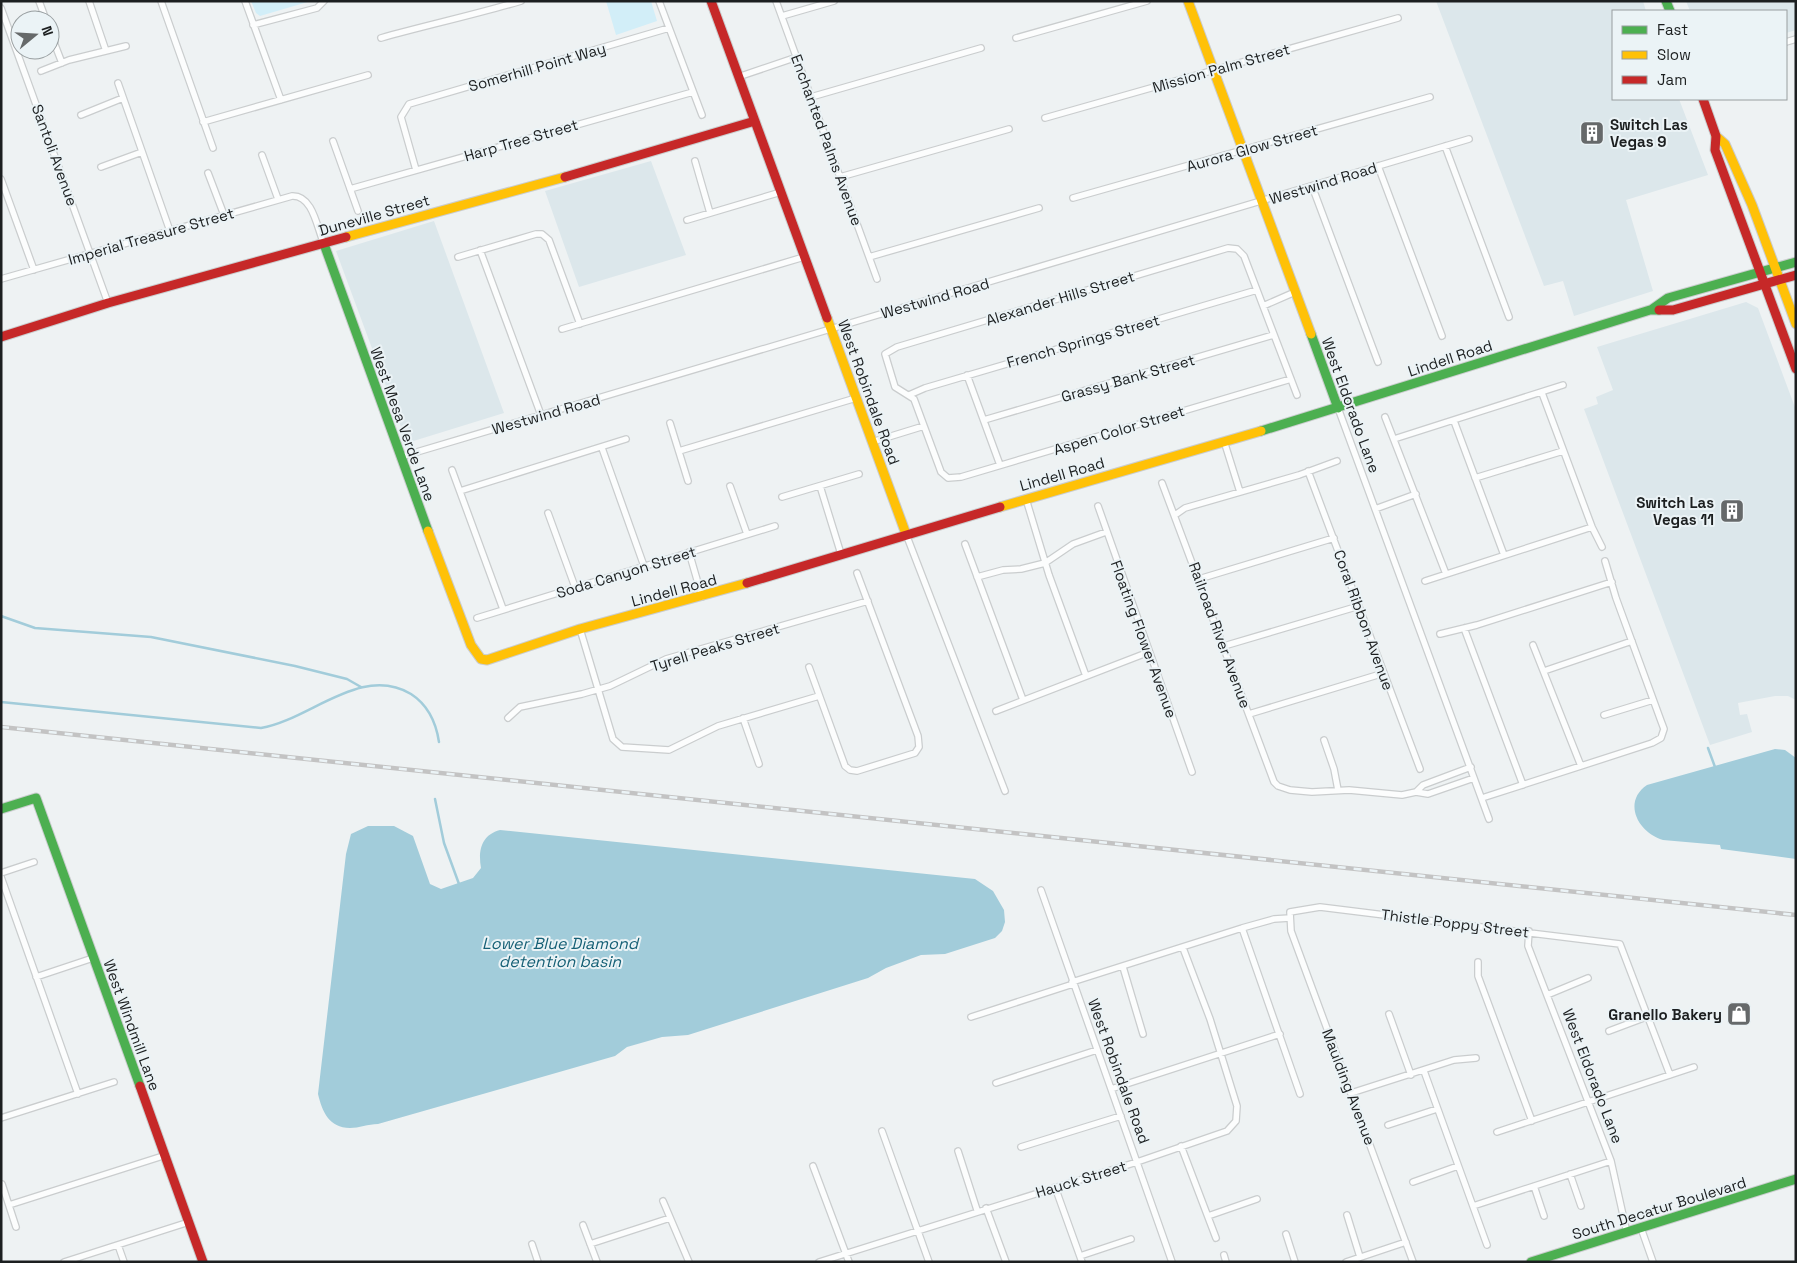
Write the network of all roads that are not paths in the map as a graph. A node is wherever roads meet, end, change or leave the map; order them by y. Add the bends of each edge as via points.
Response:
1 (89, 1) edge
2 (161, 1) edge
3 (245, 1) edge
4 (324, 1) edge
5 (520, 1) edge
6 (659, 1) edge
7 (711, 1) edge
8 (776, 1) edge
9 (834, 1) edge
10 (1147, 1) edge
11 (1188, 1) edge
12 (1, 8) edge
13 (782, 16) junction
14 (1398, 18) dead end
15 (253, 25) junction
16 (669, 28) junction
17 (381, 38) dead end
18 (1016, 38) dead end
19 (126, 46) dead end
20 (981, 48) dead end
21 (106, 51) junction
22 (796, 57) junction
23 (60, 58) edge
24 (62, 63) junction
25 (1213, 70) junction
26 (41, 71) dead end
27 (368, 75) dead end
28 (738, 77) junction
29 (118, 83) dead end
30 (693, 92) junction
31 (811, 96) junction
32 (124, 98) junction
33 (1430, 98) dead end
34 (280, 100) junction
35 (1703, 100) edge
36 (81, 115) dead end
37 (702, 115) dead end
38 (1044, 118) dead end
39 (203, 122) junction
40 (755, 122) junction
41 (1009, 129) dead end
42 (1716, 136) junction
43 (1469, 139) dead end
44 (333, 141) dead end
45 (1445, 146) junction
46 (213, 148) dead end
47 (1242, 150) junction
48 (142, 152) junction
49 (262, 155) dead end
50 (695, 161) dead end
51 (1378, 166) junction
52 (101, 167) dead end
53 (416, 170) junction
54 (208, 173) dead end
55 (840, 177) junction
56 (1, 179) edge
57 (1312, 186) junction
58 (350, 189) junction
59 (4, 192) edge
60 (781, 192) junction
61 (301, 197) joint
62 (1073, 198) dead end
63 (278, 200) junction
64 (1261, 202) junction
65 (1039, 208) dead end
66 (358, 211) dead end
67 (710, 213) junction
68 (224, 215) junction
69 (687, 220) dead end
70 (170, 230) junction
71 (324, 244) junction
72 (480, 250) junction
73 (90, 254) junction
74 (804, 256) junction
75 (458, 257) dead end
76 (869, 257) junction
77 (1796, 262) edge
78 (1775, 268) junction
79 (34, 270) junction
80 (1760, 272) junction
81 (1796, 275) edge
82 (1, 279) edge
83 (877, 279) dead end
84 (1779, 280) junction
85 (1764, 285) junction
86 (1257, 290) junction
87 (1295, 292) junction
88 (108, 303) junction
89 (1263, 306) junction
90 (1650, 310) junction
91 (1508, 317) dead end
92 (580, 324) junction
93 (1796, 324) edge
94 (562, 329) dead end
95 (831, 329) junction
96 (1273, 335) junction
97 (1442, 336) dead end
98 (1, 337) edge
99 (1378, 362) dead end
100 (1796, 369) edge
101 (967, 375) junction
102 (1290, 379) junction
103 (1563, 385) dead end
104 (1542, 393) junction
105 (909, 395) junction
106 (1297, 395) dead end
107 (856, 398) junction
108 (1338, 408) junction
109 (541, 415) junction
110 (1385, 417) dead end
111 (984, 420) junction
112 (1454, 421) junction
113 (670, 423) dead end
114 (924, 426) junction
115 (626, 439) dead end
116 (1394, 439) junction
117 (1224, 441) junction
118 (872, 442) junction
119 (602, 448) junction
120 (679, 451) junction
121 (1564, 451) junction
122 (400, 457) junction
123 (1337, 461) dead end
124 (1000, 465) junction
125 (452, 470) dead end
126 (1308, 471) junction
127 (859, 474) dead end
128 (1475, 478) junction
129 (688, 481) dead end
130 (1162, 483) dead end
131 (730, 486) dead end
132 (820, 486) junction
133 (460, 490) junction
134 (1240, 492) junction
135 (1416, 494) junction
136 (782, 497) dead end
137 (1026, 499) junction
138 (1098, 506) dead end
139 (1375, 509) junction
140 (548, 513) dead end
141 (1174, 515) junction
142 (775, 526) dead end
143 (1592, 527) junction
144 (1106, 532) junction
145 (747, 534) junction
146 (906, 534) junction
147 (1334, 538) junction
148 (965, 544) dead end
149 (1602, 547) dead end
150 (689, 552) junction
151 (841, 554) junction
152 (1504, 555) junction
153 (1605, 561) dead end
154 (1045, 563) junction
155 (644, 566) junction
156 (857, 573) dead end
157 (1446, 574) junction
158 (977, 577) junction
159 (1200, 579) junction
160 (1425, 582) dead end
161 (1612, 582) junction
162 (575, 587) junction
163 (702, 598) junction
164 (868, 601) junction
165 (1359, 606) junction
166 (503, 609) junction
167 (477, 618) dead end
168 (1464, 628) junction
169 (580, 629) junction
170 (1440, 634) dead end
171 (1632, 641) junction
172 (1533, 645) dead end
173 (1224, 646) junction
174 (1149, 652) junction
175 (481, 659) joint
176 (809, 668) dead end
177 (1544, 671) junction
178 (1384, 673) junction
179 (1086, 676) junction
180 (598, 690) junction
181 (819, 696) junction
182 (1023, 700) junction
183 (1654, 700) junction
184 (996, 711) dead end
185 (1249, 714) junction
186 (1604, 715) dead end
187 (508, 718) dead end
188 (743, 718) junction
189 (1324, 740) dead end
190 (759, 764) dead end
191 (1581, 766) junction
192 (1420, 768) dead end
193 (1471, 768) junction
194 (1192, 772) dead end
195 (1474, 778) junction
196 (1523, 785) junction
197 (1338, 790) junction
198 (1005, 791) dead end
199 (1416, 792) junction
200 (1482, 798) junction
201 (1, 809) edge
202 (1489, 818) dead end
203 (34, 862) dead end
204 (1, 873) edge
205 (1, 877) edge
206 (1041, 890) dead end
207 (1290, 915) junction
208 (1242, 928) junction
209 (1529, 932) junction
210 (1183, 948) junction
211 (93, 958) junction
212 (1478, 962) dead end
213 (1123, 967) junction
214 (36, 976) junction
215 (1588, 978) dead end
216 (1073, 983) junction
217 (1547, 995) junction
218 (1389, 1014) dead end
219 (971, 1016) dead end
220 (1649, 1016) junction
221 (1609, 1031) dead end
222 (1143, 1034) dead end
223 (1280, 1034) junction
224 (1097, 1050) junction
225 (1220, 1054) junction
226 (1476, 1058) dead end
227 (1694, 1066) dead end
228 (1424, 1070) junction
229 (1411, 1075) junction
230 (1670, 1075) junction
231 (114, 1082) dead end
232 (996, 1083) dead end
233 (1111, 1089) junction
234 (1350, 1093) junction
235 (78, 1094) junction
236 (1300, 1094) dead end
237 (1587, 1103) junction
238 (1437, 1109) junction
239 (1121, 1116) junction
240 (1, 1118) edge
241 (1532, 1121) junction
242 (1388, 1125) dead end
243 (882, 1131) dead end
244 (1497, 1132) dead end
245 (1181, 1146) junction
246 (1021, 1147) dead end
247 (958, 1151) dead end
248 (166, 1155) junction
249 (1611, 1161) junction
250 (1137, 1162) junction
251 (813, 1166) dead end
252 (1458, 1166) junction
253 (1570, 1174) junction
254 (1796, 1179) edge
255 (1412, 1182) dead end
256 (2, 1184) edge
257 (1534, 1186) junction
258 (1055, 1188) junction
259 (1258, 1199) dead end
260 (664, 1200) dead end
261 (10, 1206) junction
262 (1473, 1206) junction
263 (1581, 1206) dead end
264 (986, 1208) junction
265 (977, 1210) junction
266 (1347, 1215) dead end
267 (1208, 1216) junction
268 (1544, 1216) dead end
269 (670, 1218) junction
270 (189, 1222) junction
271 (583, 1225) dead end
272 (16, 1227) dead end
273 (1641, 1228) junction
274 (917, 1231) junction
275 (1627, 1233) junction
276 (1286, 1234) dead end
277 (1216, 1238) dead end
278 (1131, 1239) dead end
279 (1406, 1242) junction
280 (532, 1244) dead end
281 (590, 1244) junction
282 (118, 1245) junction
283 (1487, 1245) dead end
284 (846, 1253) junction
285 (1360, 1257) junction
286 (1081, 1259) edge
287 (64, 1262) edge
288 (124, 1262) edge
289 (203, 1262) edge
290 (538, 1262) edge
291 (597, 1262) edge
292 (688, 1262) edge
293 (819, 1262) edge
294 (849, 1262) edge
295 (929, 1262) edge
296 (1006, 1262) edge
297 (1172, 1262) edge
298 (1295, 1262) edge
299 (1346, 1262) edge
300 (1413, 1262) edge
301 (1531, 1262) edge
302 (1653, 1262) edge

1 - 21 street
2 - 39 street
3 - 15 street
4 - 15 street via 317,8
5 - 17 street
6 - 16 street
7 - 28 street, West Robindale Road
8 - 13 street, Enchanted Palms Avenue
9 - 13 street
10 - 18 street
11 - 25 street, West Eldorado Lane
12 - 73 street, Santoli Avenue
13 - 22 street, Enchanted Palms Avenue
14 - 25 street, Mission Palm Street
15 - 34 street
16 - 30 street
16 - 53 street, Somerhill Point Way via 405,107 401,117
19 - 21 street
20 - 31 street
21 - 24 street
22 - 28 street
22 - 31 street, Enchanted Palms Avenue
23 - 24 street
24 - 26 street
25 - 38 street, Mission Palm Street
25 - 47 street, West Eldorado Lane
27 - 34 street
28 - 40 street, West Robindale Road
29 - 32 street
30 - 37 street
30 - 53 street, Harp Tree Street
31 - 55 street, Enchanted Palms Avenue
32 - 36 street
32 - 48 street
33 - 47 street, Aurora Glow Street
34 - 39 street
35 - 42 street
39 - 46 street
40 - 60 street, West Robindale Road
40 - 71 street, Duneville Street
41 - 55 street
42 - 78 street via 1725,144
42 - 80 street via 1715,150
43 - 45 street, Westwind Road
44 - 58 street
45 - 51 street, Westwind Road
45 - 91 street
47 - 62 street, Aurora Glow Street
47 - 64 street, West Eldorado Lane
48 - 52 street
48 - 70 street
49 - 63 street
50 - 67 street
51 - 57 street, Westwind Road
51 - 97 street
53 - 58 street, Harp Tree Street
54 - 68 street
55 - 76 street, Enchanted Palms Avenue
56 - 59 street
57 - 64 street, Westwind Road
57 - 99 street
58 - 66 street
59 - 79 street
60 - 67 street
60 - 74 street, West Robindale Road
61 - 63 street, Imperial Treasure Street
61 - 71 street, West Mesa Verde Lane via 308,203
63 - 68 street, Imperial Treasure Street
64 - 87 street, West Eldorado Lane
64 - 95 street, Westwind Road
65 - 76 street
67 - 69 street
68 - 70 street, Imperial Treasure Street
70 - 73 street, Imperial Treasure Street
71 - 88 street, Duneville Street
71 - 122 street, West Mesa Verde Lane
72 - 75 street
72 - 92 street via 542,234 549,240
72 - 109 street
73 - 79 street, Imperial Treasure Street
73 - 88 street, Santoli Avenue
74 - 92 street
74 - 95 street, West Robindale Road
76 - 83 street, Enchanted Palms Avenue
77 - 78 street, Lindell Road
78 - 80 street, Lindell Road
78 - 84 street
79 - 82 street, Imperial Treasure Street
80 - 85 street
80 - 90 street, Lindell Road via 1668,298
81 - 84 street, Lindell Road
84 - 85 street, Lindell Road
84 - 93 street
85 - 90 street, Lindell Road via 1673,310
85 - 100 street
86 - 89 street
86 - 101 street, French Springs Street
86 - 105 street, Alexander Hills Street via 1244,256 1228,248 1067,295 897,347 885,354 895,387
87 - 89 street
87 - 108 street, West Eldorado Lane
88 - 98 street, Duneville Street
89 - 96 street
90 - 108 street, Lindell Road
92 - 94 street
95 - 107 street, West Robindale Road
95 - 109 street, Westwind Road
96 - 102 street
96 - 111 street, Grassy Bank Street
101 - 105 street, French Springs Street
101 - 111 street
102 - 106 street
102 - 124 street, Aspen Color Street
103 - 104 street
104 - 112 street
104 - 121 street
105 - 114 street via 914,399
107 - 118 street, West Robindale Road
107 - 120 street
108 - 117 street, Lindell Road
108 - 139 street, West Eldorado Lane
109 - 122 street, Westwind Road
110 - 116 street
111 - 124 street
112 - 116 street
112 - 128 street
113 - 120 street
114 - 118 street
114 - 124 street, Aspen Color Street via 941,472 948,478
115 - 119 street
116 - 135 street
117 - 134 street
117 - 137 street, Lindell Road
118 - 146 street, West Robindale Road
119 - 133 street
119 - 155 street
120 - 129 street
121 - 128 street
121 - 143 street
122 - 175 street, West Mesa Verde Lane via 471,646
123 - 126 street
125 - 133 street
126 - 134 street
126 - 147 street, Coral Ribbon Avenue
127 - 132 street
128 - 152 street
130 - 141 street, Railroad River Avenue
131 - 145 street
132 - 136 street
132 - 151 street
133 - 166 street
134 - 141 street via 1185,508
135 - 139 street
135 - 157 street
137 - 146 street, Lindell Road
137 - 154 street
138 - 144 street, Floating Flower Avenue
139 - 193 street, West Eldorado Lane
140 - 162 street
141 - 159 street, Railroad River Avenue
142 - 145 street, Soda Canyon Street
143 - 149 street
143 - 152 street
144 - 154 street via 1073,544
144 - 174 street, Floating Flower Avenue
145 - 150 street, Soda Canyon Street
146 - 151 street, Lindell Road
146 - 198 street, West Robindale Road
147 - 159 street
147 - 165 street, Coral Ribbon Avenue
148 - 158 street
150 - 155 street, Soda Canyon Street
150 - 163 street
151 - 163 street, Lindell Road
152 - 157 street
153 - 161 street
154 - 158 street
154 - 179 street
155 - 162 street, Soda Canyon Street
156 - 164 street
157 - 160 street
158 - 182 street
159 - 173 street, Railroad River Avenue
161 - 168 street
161 - 171 street
162 - 166 street, Soda Canyon Street
163 - 169 street, Lindell Road
164 - 180 street, Tyrell Peaks Street via 666,659
164 - 181 street via 918,736 919,748 914,753 857,771 850,770 844,766
165 - 173 street
165 - 178 street, Coral Ribbon Avenue
166 - 167 street, Soda Canyon Street
168 - 170 street
168 - 196 street
169 - 175 street, Lindell Road via 487,660
169 - 180 street
171 - 177 street
171 - 183 street
172 - 177 street
173 - 185 street, Railroad River Avenue
174 - 179 street
174 - 194 street, Floating Flower Avenue
176 - 181 street
177 - 191 street
178 - 185 street
178 - 192 street, Coral Ribbon Avenue
179 - 182 street
180 - 187 street, Tyrell Peaks Street via 520,707
180 - 188 street via 612,739 622,747 669,750 707,730
181 - 188 street
182 - 184 street
183 - 186 street
183 - 191 street via 1664,730 1661,738
185 - 197 street, Railroad River Avenue via 1278,786 1312,792
188 - 190 street
189 - 197 street
191 - 196 street
193 - 195 street, West Eldorado Lane
193 - 199 street via 1423,785
195 - 199 street via 1428,794
195 - 200 street, West Eldorado Lane
196 - 200 street
197 - 199 street via 1402,795
200 - 202 street, West Eldorado Lane
201 - 211 street, West Windmill Lane via 36,798
203 - 204 street
205 - 214 street
206 - 216 street, West Robindale Road
207 - 208 street, Thistle Poppy Street
207 - 209 street, Thistle Poppy Street via 1320,907
207 - 234 street, Maulding Avenue via 1291,931
208 - 210 street, Thistle Poppy Street
208 - 223 street
209 - 217 street, West Eldorado Lane via 1528,946
209 - 220 street, Thistle Poppy Street via 1620,944
210 - 213 street, Thistle Poppy Street
210 - 225 street
211 - 214 street
211 - 248 street, West Windmill Lane
212 - 241 street via 1478,976
213 - 216 street, Thistle Poppy Street
213 - 222 street
214 - 235 street
215 - 217 street
216 - 219 street, Thistle Poppy Street
216 - 224 street, West Robindale Road
217 - 237 street, West Eldorado Lane
218 - 229 street
220 - 221 street
220 - 230 street
223 - 225 street
223 - 236 street
224 - 232 street
224 - 233 street, West Robindale Road
225 - 233 street
225 - 245 street, Hauck Street via 1237,1106 1236,1121 1227,1131
226 - 228 street via 1454,1060
227 - 230 street
228 - 229 street
228 - 238 street
229 - 234 street
230 - 237 street
231 - 235 street
233 - 239 street, West Robindale Road
234 - 279 street, Maulding Avenue
235 - 240 street
237 - 241 street
237 - 249 street, West Eldorado Lane
238 - 242 street
238 - 252 street
239 - 246 street
239 - 250 street, West Robindale Road
241 - 244 street
243 - 274 street
245 - 250 street, Hauck Street
245 - 267 street
247 - 265 street
248 - 261 street
248 - 270 street, West Windmill Lane
249 - 253 street
249 - 275 street, West Eldorado Lane
250 - 258 street, Hauck Street
250 - 297 street, West Robindale Road
251 - 284 street
252 - 255 street
252 - 262 street
253 - 257 street
253 - 263 street
254 - 273 street, South Decatur Boulevard
256 - 261 street
257 - 262 street
257 - 268 street
258 - 264 street, Hauck Street
258 - 286 street
259 - 267 street
260 - 269 street
261 - 272 street
262 - 283 street
264 - 265 street, Hauck Street
264 - 296 street
265 - 274 street, Hauck Street
266 - 285 street
267 - 277 street
269 - 281 street
269 - 292 street
270 - 282 street
270 - 289 street, West Windmill Lane
271 - 281 street
273 - 275 street, South Decatur Boulevard
273 - 302 street
274 - 284 street, Hauck Street
274 - 295 street
275 - 301 street, South Decatur Boulevard
276 - 298 street
278 - 286 street
279 - 285 street
279 - 300 street, Maulding Avenue
280 - 290 street
281 - 291 street
282 - 287 street
282 - 288 street
284 - 293 street, Hauck Street
284 - 294 street
285 - 299 street

